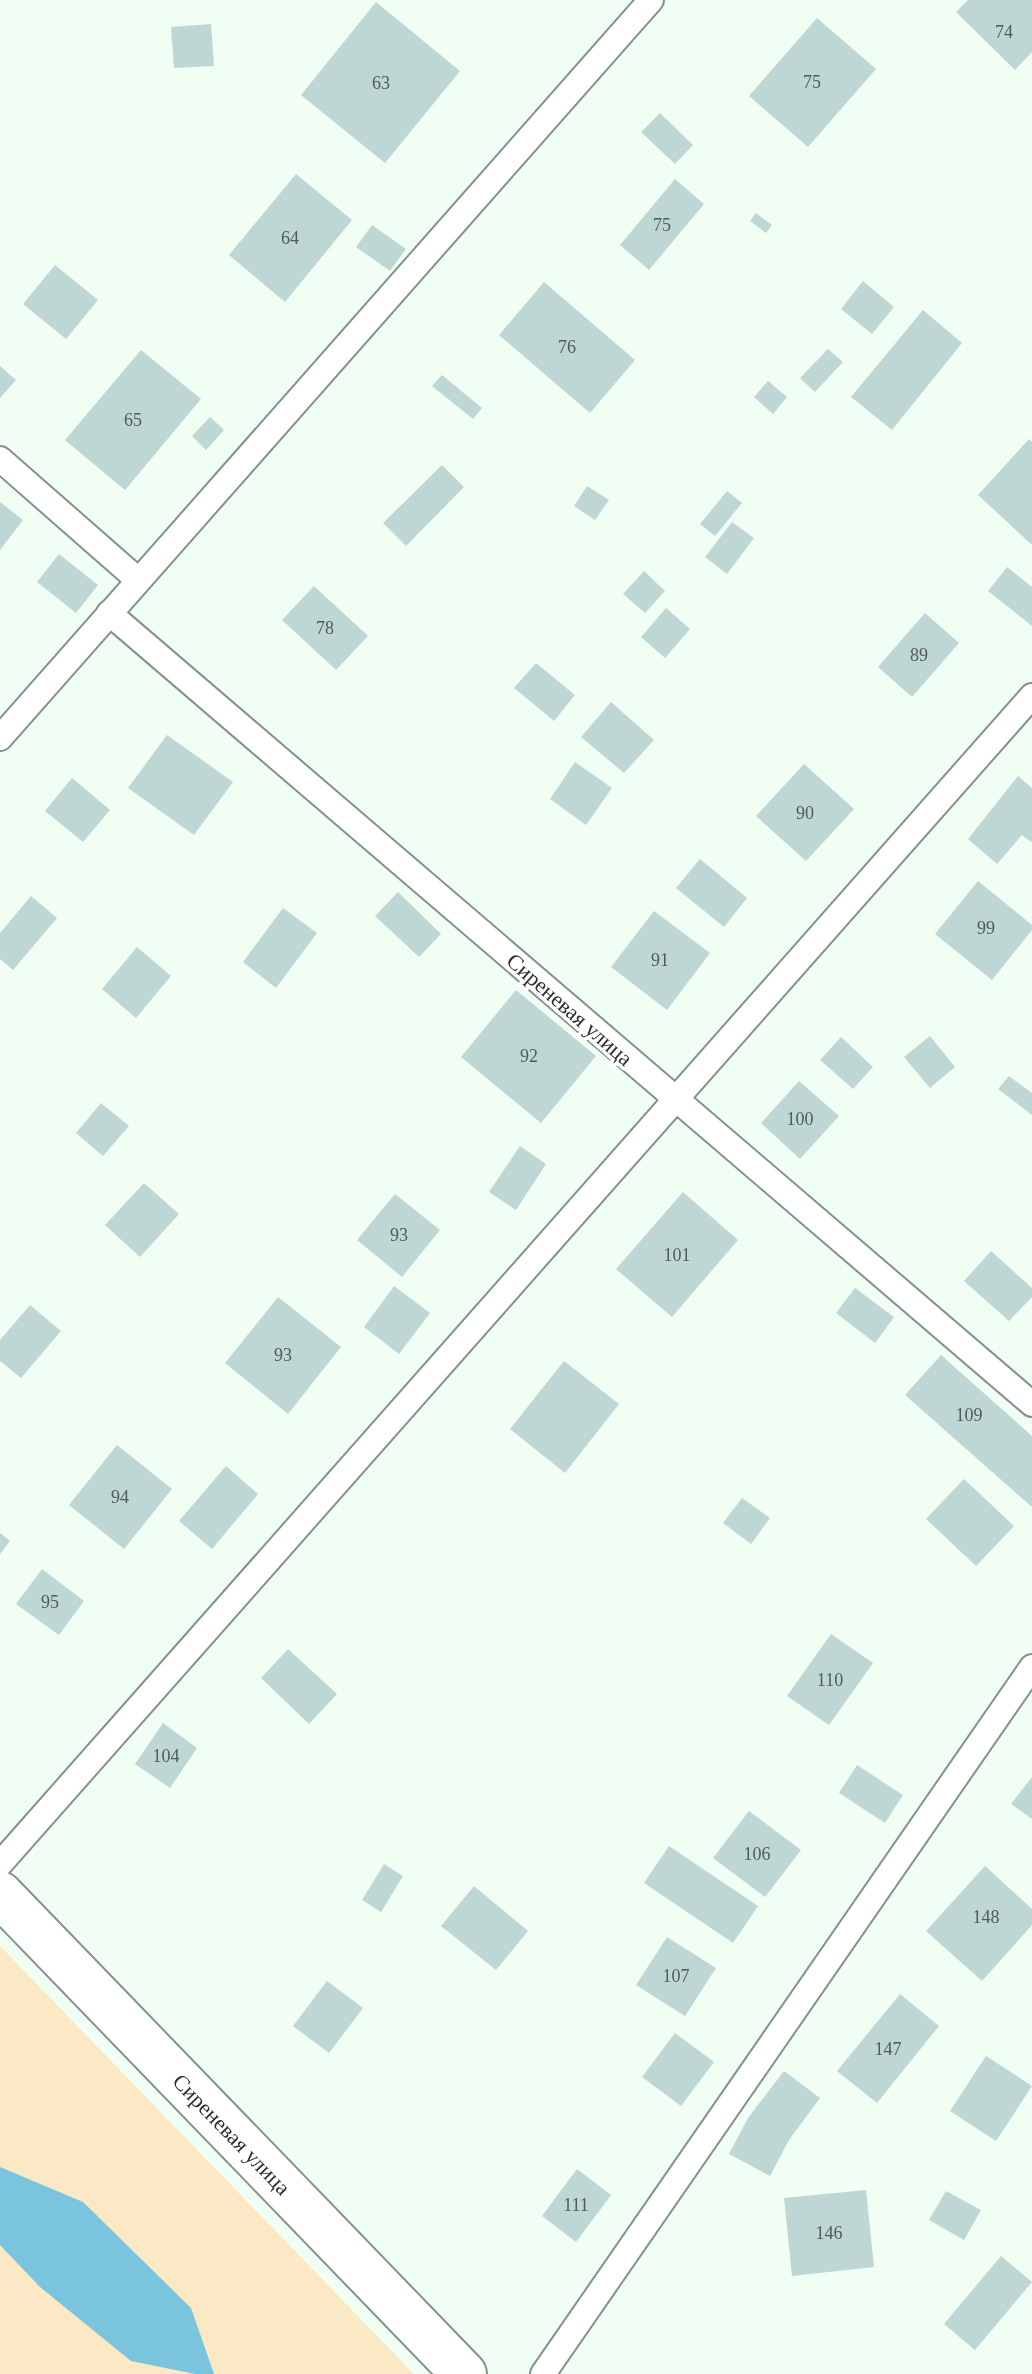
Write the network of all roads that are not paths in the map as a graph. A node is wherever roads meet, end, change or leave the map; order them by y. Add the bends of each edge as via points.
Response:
1 (651, 0) edge
2 (0, 459) edge
3 (138, 580) junction
4 (109, 613) junction
5 (1032, 696) edge
6 (0, 738) edge
7 (677, 1100) junction
8 (1032, 1404) edge
9 (1032, 1667) edge
10 (0, 1864) edge
11 (0, 1894) edge
12 (464, 2374) edge
13 (543, 2374) edge

1 - 3 lane
2 - 3 lane
3 - 4 lane
4 - 6 lane
4 - 7 lane, Сиреневая улица
5 - 7 lane
7 - 8 lane, Сиреневая улица
7 - 10 lane
9 - 13 lane
11 - 12 street, Сиреневая улица

